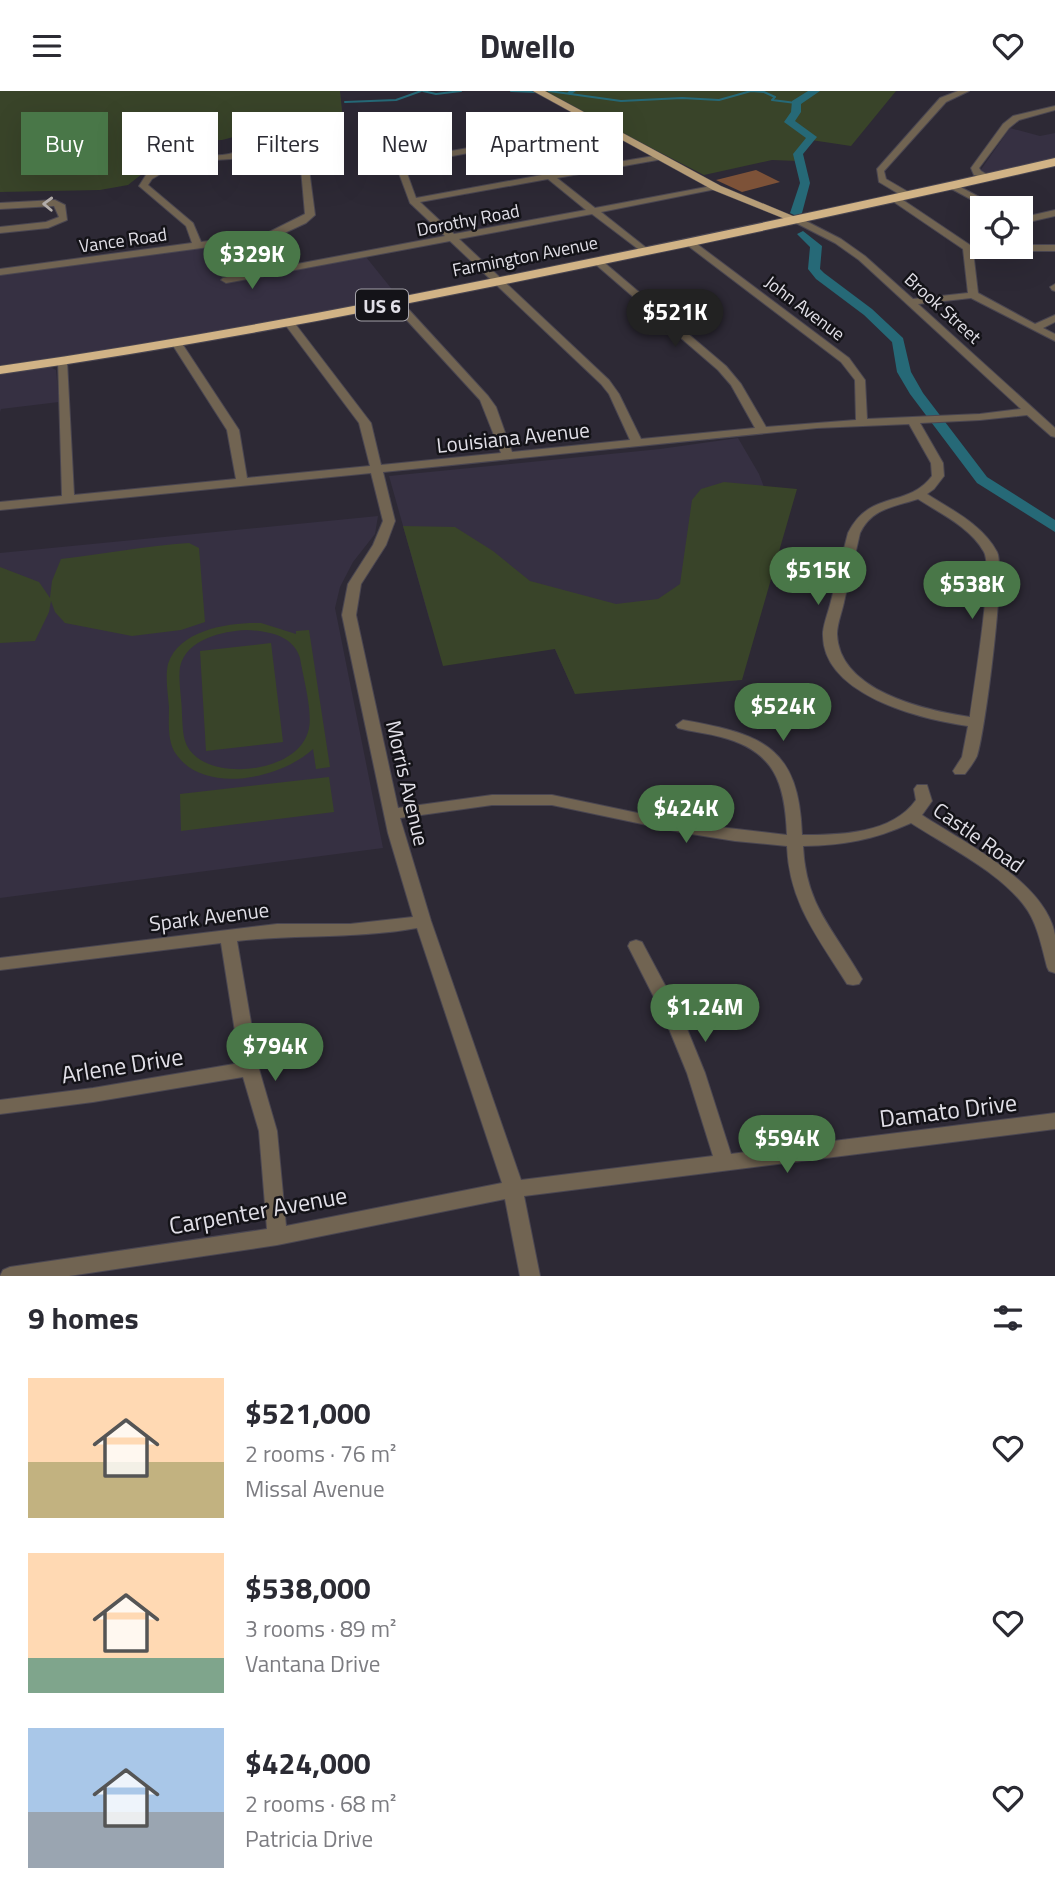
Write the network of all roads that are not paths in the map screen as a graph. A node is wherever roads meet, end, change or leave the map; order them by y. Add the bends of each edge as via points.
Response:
1 (965, 91) edge
2 (539, 92) edge
3 (1055, 108) edge
4 (575, 112) edge
5 (623, 138) edge
6 (218, 156) edge
7 (657, 157) junction
8 (1055, 162) edge
9 (152, 175) edge
10 (403, 175) edge
11 (549, 176) junction
12 (985, 177) junction
13 (951, 185) junction
14 (717, 188) junction
15 (971, 196) edge
16 (901, 197) junction
17 (413, 201) junction
18 (0, 206) edge
19 (597, 211) junction
20 (1055, 213) edge
21 (1033, 218) edge
22 (799, 221) junction
23 (0, 230) edge
24 (454, 239) junction
25 (257, 242) junction
26 (690, 243) junction
27 (197, 245) junction
28 (968, 248) junction
29 (1055, 248) edge
30 (646, 252) junction
31 (597, 261) junction
32 (0, 271) edge
33 (274, 273) junction
34 (226, 280) dead end
35 (499, 281) junction
36 (973, 295) junction
37 (396, 302) junction
38 (910, 302) junction
39 (1055, 318) edge
40 (289, 323) junction
41 (1034, 328) junction
42 (1055, 338) edge
43 (177, 344) junction
44 (62, 361) junction
45 (0, 370) edge
46 (1034, 415) junction
47 (1055, 415) edge
48 (920, 420) junction
49 (862, 422) junction
50 (762, 430) junction
51 (1055, 434) edge
52 (637, 443) junction
53 (508, 456) junction
54 (377, 469) junction
55 (242, 482) junction
56 (919, 494) junction
57 (68, 499) junction
58 (0, 506) edge
59 (976, 723) junction
60 (683, 725) dead end
61 (960, 771) dead end
62 (922, 789) dead end
63 (392, 814) junction
64 (912, 816) junction
65 (795, 843) junction
66 (423, 921) junction
67 (228, 936) junction
68 (636, 946) dead end
69 (0, 964) edge
70 (1055, 967) edge
71 (853, 979) dead end
72 (250, 1069) junction
73 (0, 1107) edge
74 (1055, 1121) edge
75 (724, 1163) junction
76 (514, 1189) junction
77 (277, 1236) junction
78 (9, 1276) edge
79 (530, 1276) edge

1 - 16 street via 943,100 880,171 882,180
2 - 4 main road
3 - 12 street via 1021,115 1006,126 975,168
5 - 7 main road
6 - 25 street via 288,137 308,138 318,144 305,169 310,215
7 - 11 street
7 - 14 main road
8 - 12 highway, Farmington Avenue / US 6
9 - 27 street via 143,186 186,221
10 - 17 street
11 - 17 street
11 - 19 street
12 - 13 highway, Farmington Avenue / US 6
13 - 15 street
13 - 16 highway, Farmington Avenue / US 6
14 - 19 street, Dorothy Road
14 - 22 main road
16 - 22 highway, Farmington Avenue / US 6
16 - 28 street
17 - 24 street
23 -> 18 street via 48,225 64,218 55,203
19 - 24 street, Dorothy Road
19 - 30 street
20 - 21 street
22 - 26 highway, Farmington Avenue / US 6
22 - 38 street, Brook Street via 847,246
24 - 33 street, Dorothy Road
24 - 35 street
25 - 27 street, Vance Road
25 - 33 street via 264,247
26 - 30 highway, Farmington Avenue / US 6
26 - 49 street, John Avenue via 845,361 860,380
27 - 32 street, Vance Road
28 - 29 street
28 - 36 street
30 - 31 highway, Farmington Avenue / US 6
31 - 35 highway, Farmington Avenue / US 6
31 - 50 street via 722,368
33 - 34 street, Dorothy Road
35 - 37 highway, Farmington Avenue / US 6
35 - 52 street via 605,382
36 - 38 street
36 - 41 street
37 - 40 highway, Farmington Avenue / US 6
37 - 53 street via 491,407
38 - 46 street, Brook Street
39 - 41 street
40 - 43 highway, Farmington Avenue / US 6
40 - 54 street, Morris Avenue via 361,414
41 - 42 street
43 - 44 highway, Farmington Avenue / US 6
43 - 55 street via 233,431
44 - 45 highway, Farmington Avenue / US 6
44 - 57 street
46 - 47 street, Louisiana Avenue
46 - 48 street, Louisiana Avenue
46 - 51 street, Brook Street
48 - 49 street, Louisiana Avenue
48 - 56 street via 938,471 932,485
49 - 50 street, Louisiana Avenue
50 - 52 street, Louisiana Avenue
52 - 53 street, Louisiana Avenue
53 - 54 street, Louisiana Avenue
54 - 55 street, Louisiana Avenue
54 - 63 street, Morris Avenue via 389,521 352,585 349,614
55 - 57 street, Louisiana Avenue
56 - 59 street via 974,530 992,554 988,637
56 - 59 street via 877,506 860,519 829,645 842,667 879,695 925,713
57 - 58 street, Louisiana Avenue
59 - 61 street via 969,757
60 - 65 street via 723,731 770,754 787,778
62 - 64 street via 924,801
63 - 65 street via 526,798
63 - 66 street, Morris Avenue
64 - 65 street via 848,839
64 - 70 street, Castle Road via 1028,899 1042,922
65 - 71 street via 804,897
66 - 67 street, Spark Avenue via 359,931 277,930
66 - 76 street, Morris Avenue
67 - 69 street, Spark Avenue
67 - 72 street
68 - 75 street via 696,1073
72 - 73 street, Arlene Drive
72 - 77 street via 268,1131
74 - 75 street, Damato Drive
75 - 76 street, Damato Drive
76 - 77 street, Carpenter Avenue
76 - 79 street, Morris Avenue
77 - 78 street, Carpenter Avenue

